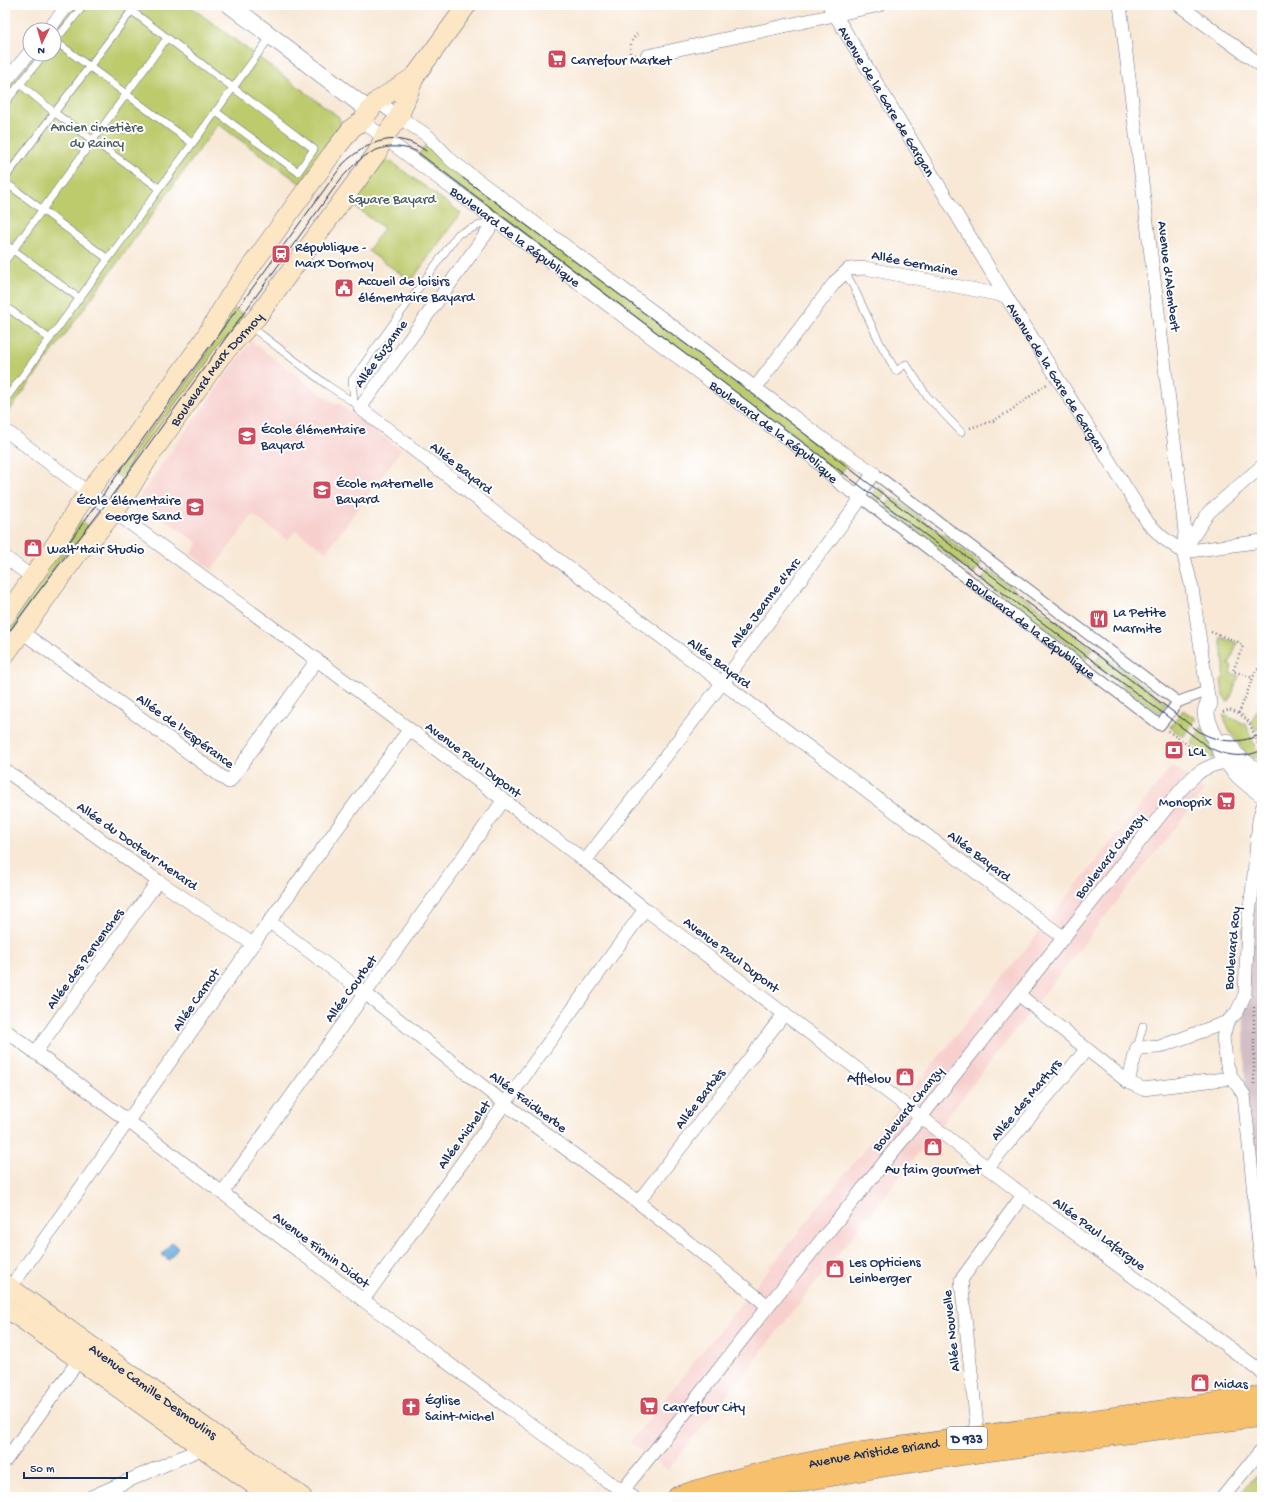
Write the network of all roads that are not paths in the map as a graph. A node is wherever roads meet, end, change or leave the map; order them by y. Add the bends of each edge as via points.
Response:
1 (68, 5) edge
2 (84, 5) edge
3 (124, 5) edge
4 (230, 5) edge
5 (467, 5) edge
6 (880, 5) edge
7 (1120, 5) edge
8 (1179, 5) edge
9 (134, 8) edge
10 (832, 10) edge
11 (60, 22) edge
12 (62, 28) edge
13 (271, 35) junction
14 (167, 38) junction
15 (62, 46) edge
16 (647, 56) dead end
17 (22, 62) edge
18 (38, 62) edge
19 (1262, 66) edge
20 (89, 67) junction
21 (415, 76) junction
22 (5, 82) edge
23 (20, 84) junction
24 (232, 88) junction
25 (127, 94) junction
26 (5, 103) edge
27 (215, 111) junction
28 (369, 111) junction
29 (55, 113) junction
30 (398, 117) junction
31 (384, 138) junction
32 (93, 140) junction
33 (192, 143) junction
34 (5, 178) edge
35 (5, 182) edge
36 (159, 188) junction
37 (42, 210) junction
38 (494, 219) junction
39 (5, 244) edge
40 (13, 250) junction
41 (108, 259) junction
42 (5, 261) edge
43 (845, 272) junction
44 (1006, 296) junction
45 (79, 298) junction
46 (5, 306) edge
47 (249, 326) junction
48 (50, 339) junction
49 (755, 388) junction
50 (5, 400) edge
51 (357, 405) junction
52 (5, 430) edge
53 (961, 432) road end
54 (1262, 466) edge
55 (874, 473) junction
56 (88, 493) junction
57 (860, 497) junction
58 (114, 512) junction
59 (1262, 541) edge
60 (1183, 552) junction
61 (5, 557) edge
62 (33, 578) junction
63 (5, 617) edge
64 (22, 632) junction
65 (5, 655) edge
66 (317, 660) junction
67 (723, 683) junction
68 (1178, 702) junction
69 (1213, 702) junction
70 (409, 730) junction
71 (1233, 760) junction
72 (5, 770) edge
73 (1262, 776) edge
74 (1262, 794) edge
75 (503, 801) junction
76 (1262, 808) edge
77 (585, 862) junction
78 (158, 881) junction
79 (645, 909) junction
80 (270, 922) junction
81 (1064, 938) junction
82 (254, 944) junction
83 (366, 994) junction
84 (1018, 994) junction
85 (785, 1013) junction
86 (1227, 1022) junction
87 (1143, 1026) dead end
88 (5, 1030) edge
89 (1137, 1048) junction
90 (1086, 1050) junction
91 (35, 1053) junction
92 (1232, 1078) junction
93 (1128, 1082) junction
94 (504, 1103) junction
95 (921, 1117) junction
96 (128, 1121) junction
97 (987, 1168) junction
98 (222, 1193) junction
99 (1023, 1195) junction
100 (638, 1202) junction
101 (1262, 1273) edge
102 (8, 1286) edge
103 (363, 1300) junction
104 (768, 1306) junction
105 (5, 1307) edge
106 (79, 1360) junction
107 (1262, 1372) edge
108 (1261, 1407) edge
109 (978, 1436) junction
110 (203, 1448) junction
111 (1262, 1449) edge
112 (5, 1461) edge
113 (628, 1494) edge
114 (91, 1497) edge
115 (271, 1497) edge
116 (302, 1497) edge
117 (678, 1497) edge
118 (737, 1497) edge
119 (1223, 1497) edge

1 - 11 street
2 - 12 lane
3 - 9 lane
4 - 13 street, Boulevard de la République
5 - 21 main road, Boulevard Marx Dormoy
6 - 10 street
7 - 60 street, Avenue d'Alembert via 1182,505 1185,532
8 - 19 street
9 - 14 lane
9 - 20 lane
10 - 16 street
10 - 44 street, Avenue de la Gare de Gargan
13 - 24 lane
13 - 28 street, Boulevard de la République
14 - 24 lane
14 - 25 lane
15 - 20 lane
17 - 22 street
18 - 23 lane
20 - 25 lane
20 - 29 lane
21 - 28 main road, Boulevard Marx Dormoy
21 - 30 main road, Boulevard Marx Dormoy
23 - 26 lane
23 - 29 lane
24 - 27 lane
24 - 27 lane via 314,150 298,172
25 - 32 lane
25 - 33 lane
27 - 33 lane
28 - 30 street, Boulevard de la République
28 - 31 street, Boulevard de la République
28 - 56 main road, Boulevard Marx Dormoy via 331,155 229,297 203,341 128,445
29 - 32 lane
29 - 34 lane
30 - 31 main road, Boulevard Marx Dormoy
30 - 49 street, Boulevard de la République via 428,136 458,166
31 - 38 street, Boulevard de la République
31 - 47 main road, Boulevard Marx Dormoy via 377,153
32 - 36 lane
32 - 37 lane
33 - 36 lane
35 - 37 lane
36 - 41 lane
37 - 40 lane
37 - 41 lane
38 - 51 street, Allée Suzanne via 488,231
38 - 51 lane via 458,234 352,380
38 - 57 street, Boulevard de la République via 814,458 841,484
39 - 40 lane
40 - 42 lane
40 - 45 lane
41 - 45 lane
43 - 44 street, Allée Germaine via 849,269 865,268
43 - 49 street
43 - 53 lane via 896,371 906,364 927,396
44 - 60 street, Avenue de la Gare de Gargan via 1148,523
45 - 48 lane
46 - 48 lane
47 - 51 lane
47 - 58 main road, Boulevard Marx Dormoy via 221,356 148,457
48 - 50 lane
49 - 55 street, Boulevard de la République
51 - 67 street, Allée Bayard via 498,515
52 - 56 street, Avenue Paul Dupont
54 - 60 street via 1209,512
55 - 57 street, Allée Jeanne d'Arc
55 - 68 street, Boulevard de la République
56 - 58 street, Avenue Paul Dupont
56 - 62 main road, Boulevard Marx Dormoy
57 - 67 street, Allée Jeanne d'Arc
57 - 68 street, Boulevard de la République via 1160,726
58 - 64 main road, Boulevard Marx Dormoy via 79,552
58 - 66 street, Avenue Paul Dupont
59 - 60 street
60 - 69 street
61 - 62 street
62 - 63 main road, Boulevard Marx Dormoy
64 - 65 main road, Boulevard Marx Dormoy
64 - 66 street, Allée de l'Espérance via 229,782
66 - 70 street, Avenue Paul Dupont
67 - 77 street, Allée Jeanne d'Arc
67 - 81 street, Allée Bayard
68 - 69 street
69 - 71 street
70 - 75 street, Avenue Paul Dupont
70 - 80 street, Allée Carnot
71 - 73 street
71 - 74 street via 1234,771
71 - 81 street, Boulevard Chanzy via 1197,773 1179,792
72 - 78 street, Allée du Docteur Menard
75 - 77 street, Avenue Paul Dupont
75 - 83 street, Allée Courbet
76 - 86 street, Boulevard Roy via 1248,921 1245,994 1237,1012
77 - 79 street, Avenue Paul Dupont
78 - 82 street, Allée du Docteur Menard
78 - 91 street, Allée des Pervenches
79 - 85 street, Avenue Paul Dupont
79 - 94 street, Allée Michelet
80 - 82 street, Allée Carnot
80 - 83 street, Allée Faidherbe
81 - 84 street, Boulevard Chanzy
82 - 96 street, Allée Carnot
83 - 94 street, Allée Faidherbe
83 - 98 street, Allée Courbet
84 - 90 street
84 - 95 street, Boulevard Chanzy
85 - 95 street, Avenue Paul Dupont
85 - 100 street, Allée Barbès
86 - 89 street via 1159,1047
86 - 92 street, Boulevard Roy via 1223,1038 1227,1065
87 - 89 lane
88 - 91 street, Avenue Firmin Didot
89 - 93 street
90 - 93 street
90 - 97 street, Allée des Martyrs
91 - 96 street, Avenue Firmin Didot
92 - 93 street via 1143,1089
92 - 101 street, Boulevard Roy via 1244,1095
94 - 100 street, Allée Faidherbe
94 - 103 street, Allée Michelet
95 - 97 street, Allée Paul Lafargue
95 - 104 street, Boulevard Chanzy
96 - 98 street, Avenue Firmin Didot
96 - 102 street, Allée Carnot
97 - 99 street, Allée Paul Lafargue
98 - 103 street, Avenue Firmin Didot
99 - 107 street, Allée Paul Lafargue
99 - 109 street, Allée Nouvelle via 961,1280
100 - 104 street, Allée Faidherbe
102 - 116 main road, Avenue Camille Desmoulins
103 - 113 street, Avenue Firmin Didot
104 - 113 street, Boulevard Chanzy via 685,1413
105 - 106 main road, Avenue Camille Desmoulins
106 - 110 main road, Avenue Camille Desmoulins
106 - 112 street
108 - 109 main road, Avenue Aristide Briand / D 933
108 - 118 main road, Avenue Aristide Briand / D 933 via 890,1465 806,1480
109 - 117 main road, Avenue Aristide Briand / D 933 via 852,1454 730,1481
110 - 114 street
110 - 115 main road, Avenue Camille Desmoulins
111 - 119 street

